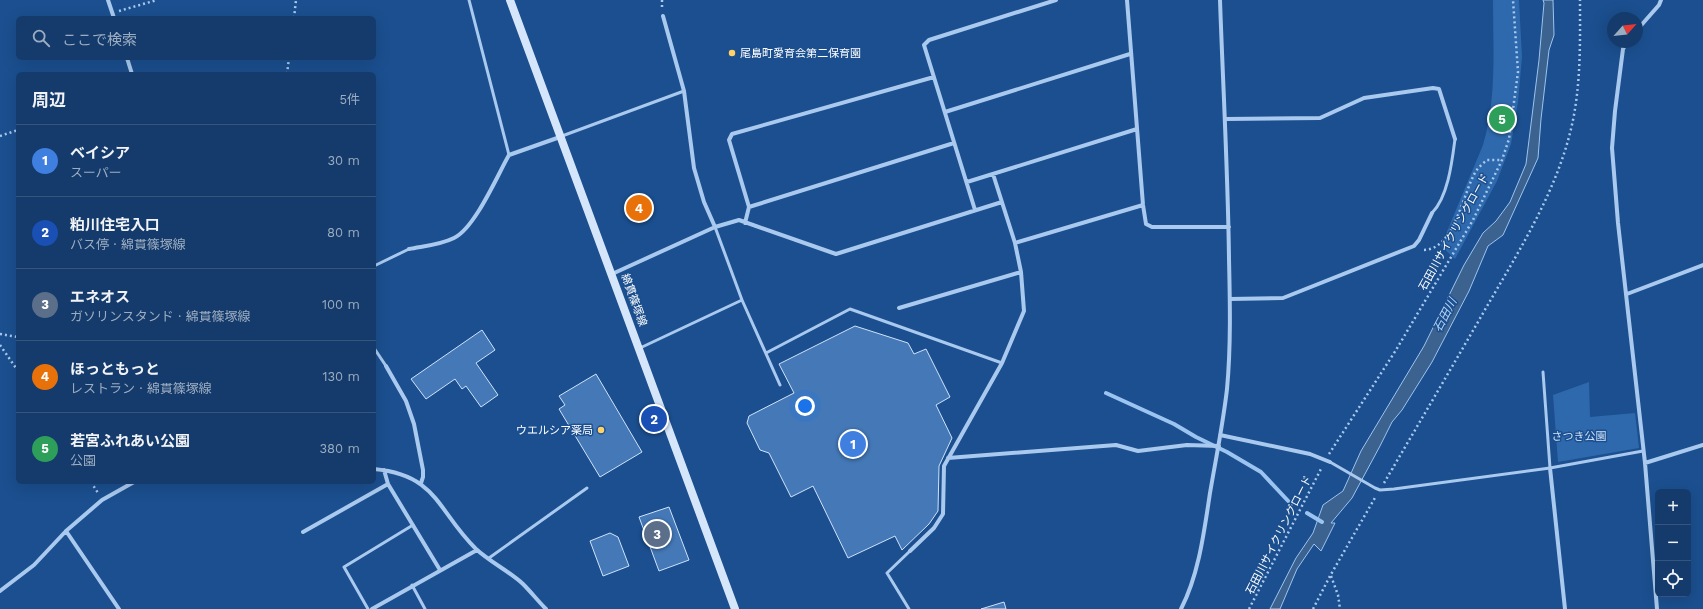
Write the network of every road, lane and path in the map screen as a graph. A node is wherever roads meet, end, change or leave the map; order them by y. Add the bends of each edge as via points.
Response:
1 (108, 0) edge
2 (157, 0) edge
3 (296, 0) edge
4 (469, 0) edge
5 (510, 0) edge
6 (1033, 0) edge
7 (1056, 0) edge
8 (1127, 0) edge
9 (1220, 0) edge
10 (1513, 0) edge
11 (1580, 0) edge
12 (1661, 0) edge
13 (1036, 6) junction
14 (112, 13) junction
15 (113, 16) edge
16 (294, 16) edge
17 (663, 16) dead end
18 (1643, 23) edge
19 (1624, 48) edge
20 (1130, 54) junction
21 (127, 60) edge
22 (289, 60) edge
23 (131, 72) edge
24 (287, 72) edge
25 (934, 77) junction
26 (684, 91) junction
27 (945, 112) junction
28 (1226, 119) junction
29 (1136, 130) junction
30 (16, 131) edge
31 (0, 136) edge
32 (560, 137) junction
33 (1455, 140) joint
34 (954, 143) junction
35 (509, 155) junction
36 (1502, 160) junction
37 (993, 174) junction
38 (967, 182) junction
39 (1002, 202) junction
40 (1143, 205) junction
41 (749, 207) junction
42 (975, 210) junction
43 (1432, 213) joint
44 (745, 223) junction
45 (1229, 227) junction
46 (716, 228) junction
47 (1015, 243) junction
48 (409, 249) joint
49 (1424, 250) dead end
50 (376, 265) edge
51 (1703, 265) edge
52 (1020, 272) junction
53 (612, 274) junction
54 (1627, 294) junction
55 (1230, 299) junction
56 (742, 300) junction
57 (899, 308) dead end
58 (0, 334) edge
59 (16, 337) edge
60 (0, 345) edge
61 (639, 348) junction
62 (376, 351) edge
63 (766, 353) junction
64 (1002, 363) junction
65 (386, 366) joint
66 (16, 368) edge
67 (1543, 372) dead end
68 (780, 385) dead end
69 (1220, 436) junction
70 (1703, 445) edge
71 (1219, 446) junction
72 (1332, 448) dead end
73 (1643, 451) junction
74 (948, 458) junction
75 (1330, 462) joint
76 (1645, 463) junction
77 (1322, 467) dead end
78 (1550, 468) junction
79 (376, 469) edge
80 (384, 470) junction
81 (421, 483) junction
82 (92, 484) edge
83 (130, 484) edge
84 (388, 484) junction
85 (1382, 485) dead end
86 (587, 488) dead end
87 (1377, 494) dead end
88 (102, 500) junction
89 (413, 525) junction
90 (66, 530) junction
91 (303, 532) dead end
92 (477, 550) junction
93 (910, 551) joint
94 (489, 558) junction
95 (440, 570) junction
96 (1330, 576) junction
97 (412, 585) junction
98 (0, 591) edge
99 (119, 609) edge
100 (368, 609) edge
101 (372, 609) edge
102 (425, 609) edge
103 (546, 609) edge
104 (735, 609) edge
105 (909, 609) edge
106 (1181, 609) edge
107 (1249, 609) edge
108 (1313, 609) edge
109 (1340, 609) edge
110 (1565, 609) edge
111 (1657, 609) edge

1 - 14 street
2 - 14 path
3 - 16 path
4 - 35 lane
5 - 32 main road, 綿貫篠塚線
6 - 13 street
7 - 13 street
8 - 20 street
9 - 28 street
10 - 36 path, 石田川サイクリングロード via 1518,72 1509,139
11 - 85 path via 1581,54 1573,121 1554,180 1512,264
12 - 18 street
13 - 25 street via 929,40 924,45
14 - 15 street
17 - 26 street
19 - 54 street via 1612,148
20 - 27 street
20 - 29 street
21 - 23 street
22 - 24 path
25 - 27 street
25 - 41 street via 732,134 729,140
26 - 32 lane
26 - 46 street via 694,168 704,202
27 - 34 street
28 - 33 street via 1320,118 1364,98 1432,88 1439,89
28 - 45 street
29 - 37 street
29 - 40 street
30 - 31 path
32 - 35 street
32 - 53 main road, 綿貫篠塚線
33 - 43 lane via 1451,169 1437,207
34 - 38 street
34 - 41 street
35 - 48 street via 475,216 462,233 444,242
36 - 49 path via 1487,160 1481,165 1443,241
36 - 72 path, 石田川サイクリングロード via 1469,226 1396,350
37 - 38 street
37 - 39 street
38 - 42 street
39 - 42 street
39 - 47 street
40 - 45 street via 1146,224 1152,226
40 - 47 street
41 - 44 street
42 - 44 street via 836,254
43 - 55 street via 1414,246 1288,297
44 - 46 street via 735,220
45 - 55 street
46 - 53 street
46 - 56 lane
47 - 52 street
48 - 50 lane
51 - 54 street
52 - 57 street
52 - 64 street via 1024,311
53 - 61 main road, 綿貫篠塚線
54 - 73 street
55 - 69 street via 1227,389
56 - 61 lane
56 - 63 lane
58 - 59 path
60 - 66 path
61 - 104 main road, 綿貫篠塚線
62 - 65 lane
63 - 64 lane via 850,309
63 - 68 lane
64 - 74 street
65 - 81 street via 406,401 414,424 423,470
67 - 78 lane
69 - 71 street
69 - 75 street via 1310,454
70 - 76 street
71 - 74 street via 1138,451 1116,445
71 - 106 street via 1193,581
73 - 76 street
73 - 78 lane
74 - 93 street via 944,466 943,514 934,528
75 - 78 lane via 1375,488 1394,490
76 - 111 street
77 - 107 path, 石田川サイクリングロード
78 - 110 street
79 - 80 street
80 - 81 street
80 - 84 street
81 - 92 street via 435,496
82 - 88 path
83 - 88 street
84 - 89 street
84 - 91 street
86 - 94 lane
87 - 96 path
88 - 90 street
89 - 95 street
89 - 100 lane via 344,567
90 - 98 street via 34,565
90 - 99 street
92 - 94 street
92 - 95 street
93 - 105 lane via 887,573
94 - 103 street via 522,584
95 - 97 street
96 - 108 path
96 - 109 path via 1338,595
97 - 101 street
97 - 102 lane

